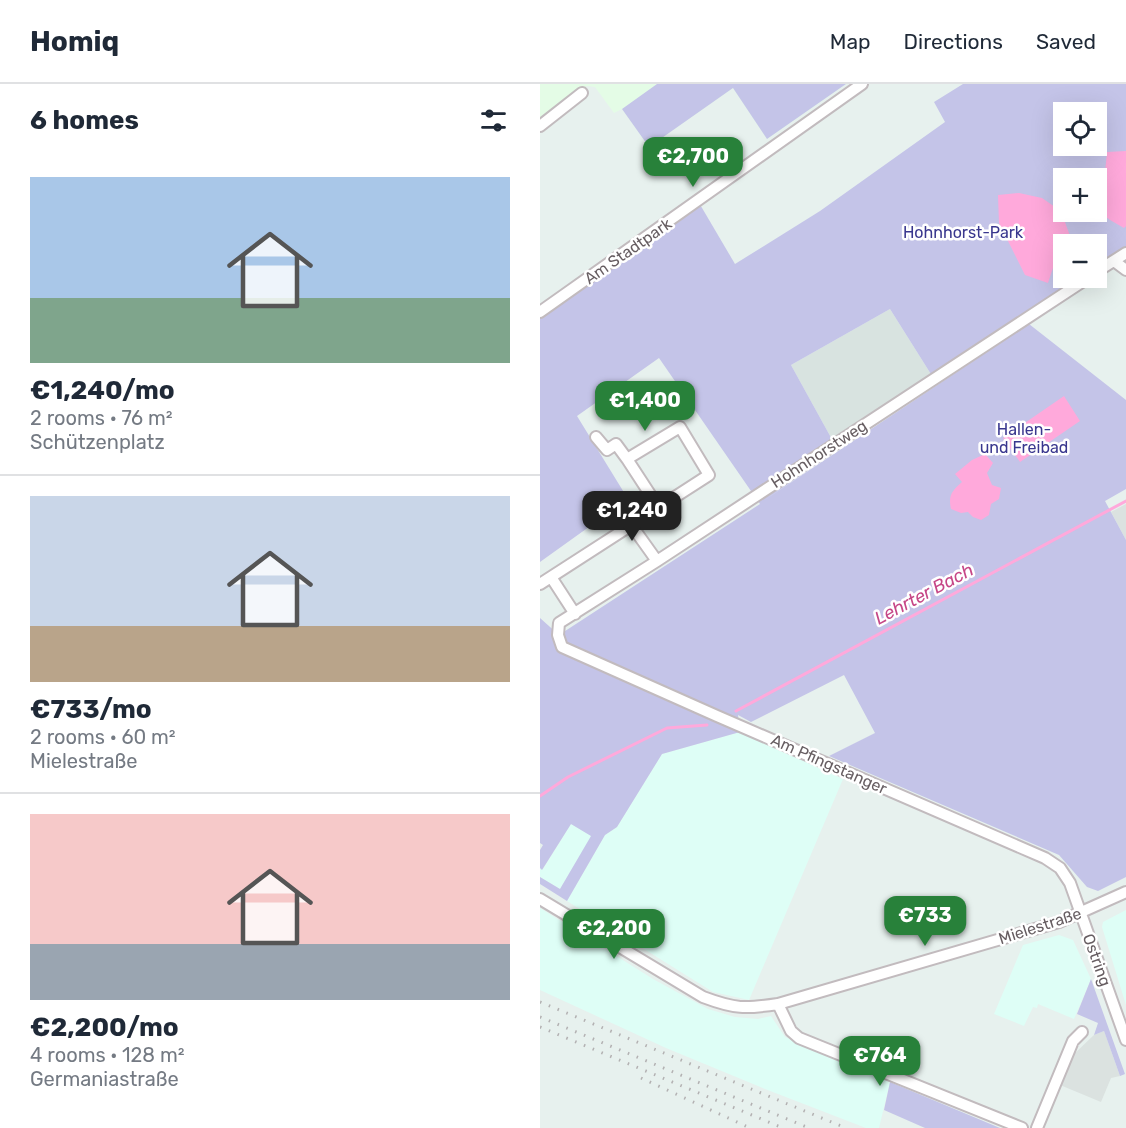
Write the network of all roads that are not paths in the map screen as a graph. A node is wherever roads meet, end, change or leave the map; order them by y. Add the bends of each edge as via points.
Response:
1 (862, 84) edge
2 (582, 93) dead end
3 (540, 126) edge
4 (1126, 253) edge
5 (1114, 261) junction
6 (1107, 265) edge
7 (1126, 270) edge
8 (1073, 288) edge
9 (540, 312) edge
10 (596, 437) dead end
11 (627, 459) junction
12 (659, 508) junction
13 (632, 526) junction
14 (655, 558) junction
15 (550, 577) junction
16 (540, 584) edge
17 (575, 614) junction
18 (558, 635) joint
19 (1126, 892) edge
20 (540, 899) edge
21 (1081, 913) junction
22 (778, 1004) junction
23 (1082, 1032) dead end
24 (1126, 1040) edge
25 (1022, 1128) edge
26 (1037, 1128) edge

1 - 9 street, Am Stadtpark
2 - 3 street
4 - 5 street
5 - 6 street
5 - 7 street
8 - 14 street, Hohnhorstweg
10 - 11 street via 607,450 616,444
11 - 12 street
11 - 12 street via 681,428 709,476
12 - 13 street
13 - 14 street
13 - 15 street
14 - 17 street, Hohnhorstweg
15 - 16 street
15 - 17 street
17 - 18 street, Hohnhorstweg via 559,623
18 - 21 street, Am Pfingstanger via 562,647 1045,858 1060,868 1071,883
19 - 21 street, Mielestraße
20 - 22 street, Mielestraße via 703,997 748,1009
21 - 22 street, Mielestraße
21 - 24 street, Ostring
22 - 25 street via 790,1031 799,1038
23 - 26 street via 1073,1041

